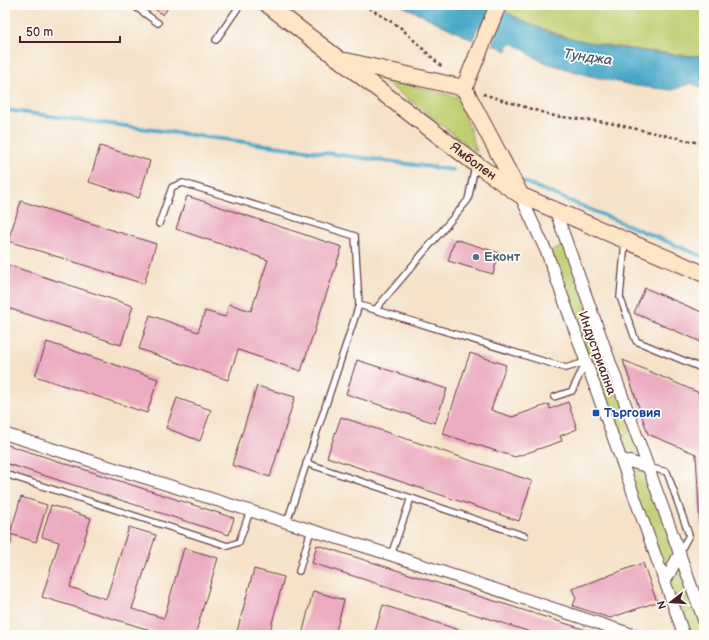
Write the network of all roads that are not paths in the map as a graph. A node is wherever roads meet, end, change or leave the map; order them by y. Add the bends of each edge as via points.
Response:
1 (133, 5) edge
2 (240, 5) edge
3 (268, 5) edge
4 (498, 5) edge
5 (158, 23) dead end
6 (216, 40) dead end
7 (341, 60) junction
8 (464, 88) junction
9 (476, 164) junction
10 (520, 195) junction
11 (555, 210) junction
12 (159, 224) dead end
13 (626, 241) junction
14 (701, 271) edge
15 (359, 305) junction
16 (375, 310) junction
17 (586, 362) junction
18 (704, 369) edge
19 (554, 397) dead end
20 (5, 434) edge
21 (621, 459) junction
22 (306, 463) junction
23 (648, 467) junction
24 (5, 474) edge
25 (411, 498) junction
26 (250, 511) junction
27 (286, 522) junction
28 (311, 530) junction
29 (525, 536) dead end
30 (680, 553) junction
31 (391, 555) junction
32 (299, 571) dead end
33 (665, 582) junction
34 (704, 621) edge
35 (634, 635) edge
36 (684, 635) edge

1 - 5 lane
2 - 6 lane
3 - 7 main road, Ямболен
4 - 8 main road
7 - 8 main road
7 - 9 main road, Ямболен
8 - 10 main road
9 - 10 main road, Ямболен
9 - 16 lane via 468,200
10 - 11 main road, Ямболен
10 - 17 street, Индустриална via 547,253
11 - 13 main road, Ямболен
11 - 23 street, Индустриална
12 - 15 lane via 172,187 184,183 355,236
13 - 14 main road, Ямболен
13 - 18 lane via 620,297 636,341
15 - 16 lane
15 - 22 lane
16 - 17 lane via 566,368
17 - 19 lane via 572,391
17 - 21 street, Индустриална
20 - 26 street
21 - 23 street
21 - 33 street, Индустриална
22 - 25 lane
22 - 27 lane
23 - 30 street, Индустриална
23 - 30 lane via 667,472 689,535
24 - 26 lane via 228,546 239,542
25 - 29 lane
25 - 31 lane
26 - 27 street
27 - 28 street
28 - 31 street
28 - 32 lane
30 - 33 street
30 - 34 street, Индустриална
31 - 35 street
33 - 36 street, Индустриална

